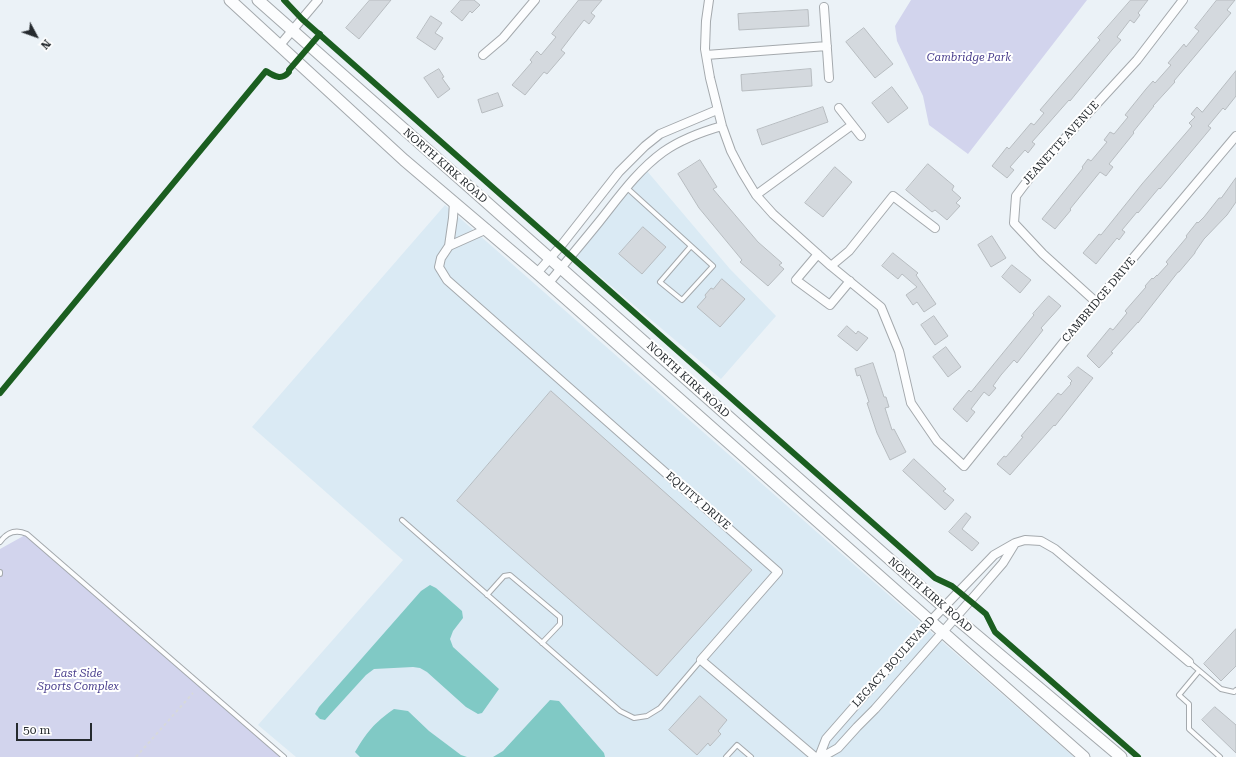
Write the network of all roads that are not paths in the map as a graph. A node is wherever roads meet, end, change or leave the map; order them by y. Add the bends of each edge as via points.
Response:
1 (230, 0) edge
2 (258, 0) edge
3 (318, 0) edge
4 (535, 0) edge
5 (709, 0) edge
6 (1183, 0) edge
7 (824, 7) dead end
8 (292, 31) junction
9 (280, 45) junction
10 (827, 46) junction
11 (483, 54) dead end
12 (706, 56) junction
13 (829, 78) dead end
14 (839, 108) dead end
15 (717, 110) junction
16 (852, 125) junction
17 (722, 126) junction
18 (861, 136) dead end
19 (1236, 136) edge
20 (626, 187) junction
21 (756, 195) junction
22 (454, 202) junction
23 (935, 228) dead end
24 (487, 230) junction
25 (449, 246) junction
26 (691, 246) junction
27 (818, 254) junction
28 (550, 258) junction
29 (831, 266) junction
30 (561, 268) junction
31 (537, 273) junction
32 (850, 281) junction
33 (548, 284) junction
34 (1096, 302) junction
35 (402, 520) dead end
36 (0, 542) edge
37 (1015, 543) junction
38 (487, 595) junction
39 (944, 608) junction
40 (956, 618) junction
41 (931, 621) junction
42 (944, 632) junction
43 (542, 643) junction
44 (701, 660) junction
45 (1189, 662) joint
46 (1199, 671) junction
47 (1235, 691) edge
48 (284, 757) edge
49 (726, 757) edge
50 (751, 757) edge
51 (815, 757) edge
52 (819, 757) edge
53 (822, 757) edge
54 (1084, 757) edge
55 (1121, 757) edge
56 (1220, 757) edge

1 - 9 main road, NORTH KIRK ROAD
2 - 8 main road, NORTH KIRK ROAD
3 - 8 street
4 - 11 street via 503,38
5 - 12 street
6 - 34 street, JEANETTE AVENUE via 1137,60 1034,172 1016,196 1014,223 1043,254
7 - 10 street
8 - 9 street
8 - 28 main road, NORTH KIRK ROAD
9 - 22 main road, NORTH KIRK ROAD via 404,160
10 - 12 street
10 - 13 street
12 - 15 street
14 - 16 street
15 - 17 street
15 - 28 street via 660,134 644,146 619,172
16 - 18 street
16 - 21 street
17 - 20 street via 702,132 664,152 643,168
17 - 21 street via 731,151
19 - 34 street, CAMBRIDGE DRIVE
20 - 26 lane
20 - 30 street
21 - 27 street via 773,214
22 - 24 main road, NORTH KIRK ROAD
22 - 25 street, EQUITY DRIVE
23 - 29 street via 893,196 849,251
24 - 25 street
24 - 31 main road, NORTH KIRK ROAD
25 - 44 street, EQUITY DRIVE via 441,258 439,267 447,280 778,572
26 - 26 lane via 660,282 682,300 713,266
27 - 29 street
27 - 32 street via 796,280 830,305
28 - 30 main road, NORTH KIRK ROAD
28 - 31 street
29 - 32 street
30 - 33 street
30 - 39 main road, NORTH KIRK ROAD
31 - 33 main road, NORTH KIRK ROAD
32 - 34 street, CAMBRIDGE DRIVE via 881,307 899,351 911,403 937,441 964,466
33 - 41 main road, NORTH KIRK ROAD
35 - 38 lane
36 - 48 lane via 6,534 14,531 27,534
37 - 39 street, LEGACY BOULEVARD via 994,555
37 - 40 street, LEGACY BOULEVARD via 1003,563
37 - 45 street, LEGACY BOULEVARD via 1024,540 1041,541 1055,549
38 - 43 lane
38 - 43 lane via 504,576 510,574 560,617 560,624
39 - 40 main road, NORTH KIRK ROAD
39 - 41 street, LEGACY BOULEVARD
40 - 42 street, LEGACY BOULEVARD
40 - 55 main road, NORTH KIRK ROAD
41 - 42 main road, NORTH KIRK ROAD
41 - 52 street, LEGACY BOULEVARD via 826,739
42 - 53 street, LEGACY BOULEVARD via 838,748
42 - 54 main road, NORTH KIRK ROAD
43 - 44 lane via 620,711 634,718 647,716 660,708
44 - 51 street
45 - 46 lane
46 - 47 lane via 1221,689
46 - 56 lane via 1179,695 1188,704 1190,729
49 - 50 lane via 737,745

